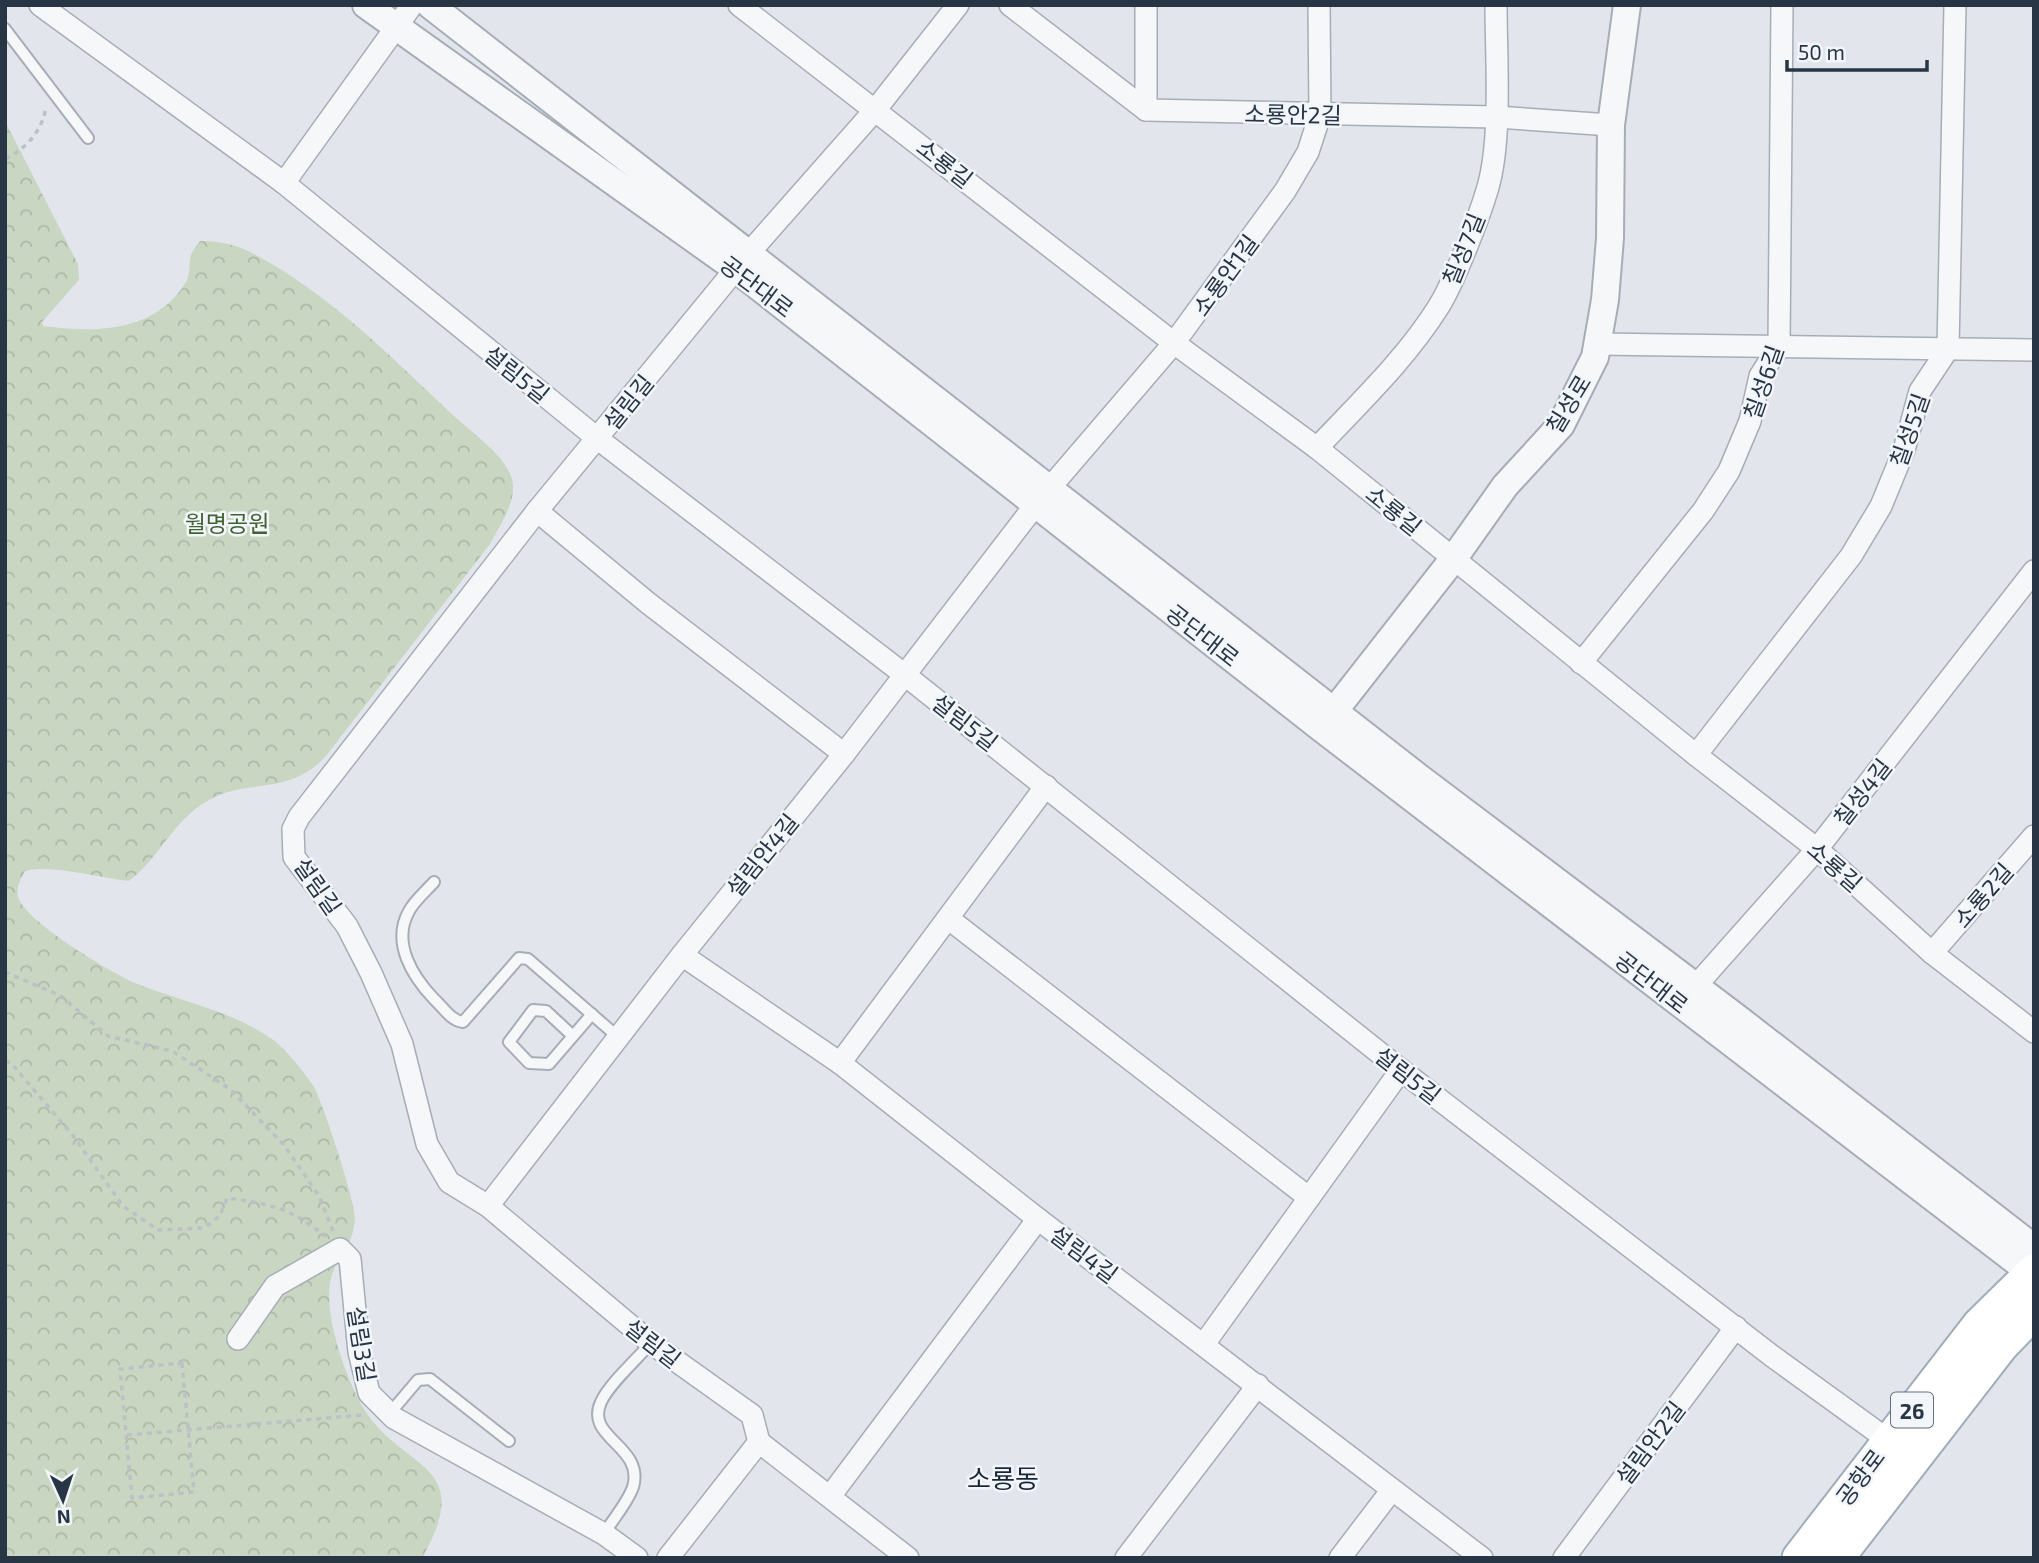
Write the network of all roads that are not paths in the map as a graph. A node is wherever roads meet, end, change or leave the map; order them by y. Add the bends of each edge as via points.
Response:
1 (40, 5) edge
2 (366, 5) edge
3 (412, 5) edge
4 (430, 5) edge
5 (739, 5) edge
6 (958, 5) edge
7 (1010, 5) edge
8 (1146, 5) edge
9 (1319, 5) edge
10 (1496, 5) edge
11 (1627, 5) edge
12 (1782, 5) edge
13 (1955, 5) edge
14 (395, 27) junction
15 (5, 29) edge
16 (876, 109) junction
17 (1146, 110) junction
18 (1320, 115) junction
19 (1496, 117) junction
20 (1611, 125) junction
21 (88, 138) dead end
22 (284, 183) junction
23 (742, 261) junction
24 (1174, 343) junction
25 (1597, 344) junction
26 (1779, 345) junction
27 (1948, 349) junction
28 (2034, 350) edge
29 (598, 439) junction
30 (1317, 448) junction
31 (1042, 496) junction
32 (537, 511) junction
33 (1454, 558) junction
34 (2034, 571) edge
35 (1581, 663) junction
36 (905, 675) junction
37 (1327, 720) junction
38 (844, 754) junction
39 (1696, 755) junction
40 (1046, 786) junction
41 (2034, 836) edge
42 (1817, 849) junction
43 (434, 882) dead end
44 (949, 919) junction
45 (1932, 953) junction
46 (682, 955) junction
47 (1687, 995) junction
48 (592, 1014) junction
49 (2034, 1032) edge
50 (573, 1036) junction
51 (618, 1037) junction
52 (839, 1063) junction
53 (1401, 1070) junction
54 (1308, 1197) junction
55 (488, 1206) junction
56 (1038, 1219) junction
57 (2033, 1267) edge
58 (2034, 1312) edge
59 (1736, 1327) junction
60 (238, 1339) dead end
61 (651, 1343) junction
62 (1204, 1344) junction
63 (1258, 1385) junction
64 (390, 1413) junction
65 (1888, 1440) junction
66 (509, 1441) dead end
67 (759, 1442) junction
68 (1391, 1491) junction
69 (831, 1496) junction
70 (604, 1534) junction
71 (637, 1558) edge
72 (668, 1558) edge
73 (908, 1558) edge
74 (1126, 1558) edge
75 (1340, 1558) edge
76 (1482, 1558) edge
77 (1564, 1558) edge
78 (1799, 1558) edge
79 (1837, 1558) edge

1 - 22 street, 설림5길
2 - 14 street, 공단대로
3 - 14 street
4 - 23 street, 공단대로
5 - 16 street, 소룡길
6 - 16 street, 설림길
7 - 17 street
8 - 17 street
9 - 18 street, 소룡안1길
10 - 19 street, 칠성7길
11 - 20 street, 칠성로
12 - 26 street, 칠성6길
13 - 27 street
14 - 22 street
14 - 23 street, 공단대로
15 - 21 lane
16 - 23 street, 설림길
16 - 24 street, 소룡길
17 - 18 street, 소룡안2길
18 - 19 street, 소룡안2길
18 - 24 street, 소룡안1길 via 1308,152 1285,191
19 - 20 street, 소룡안2길
19 - 30 street, 칠성7길 via 1488,186 1440,305 1403,354
20 - 25 street, 칠성로 via 1610,238
22 - 29 street, 설림5길
23 - 29 street, 설림길
23 - 31 street, 공단대로
24 - 30 street, 소룡길
24 - 31 street, 소룡안1길
25 - 26 street
25 - 33 street, 칠성로 via 1561,425 1505,486
26 - 27 street
26 - 35 street, 칠성6길 via 1760,376 1750,421 1729,471 1703,511
27 - 28 street
27 - 39 street, 칠성5길 via 1920,391 1904,450 1881,506 1851,556
29 - 32 street, 설림길
29 - 36 street, 설림5길
30 - 33 street, 소룡길
31 - 36 street, 설림안4길
31 - 37 street, 공단대로
32 - 38 street
32 - 55 street, 설림길 via 299,817 291,843 301,869 346,926 371,973 402,1044 427,1144 449,1182
33 - 35 street, 소룡길
33 - 37 street, 칠성로
34 - 42 street, 칠성4길
35 - 39 street, 소룡길
36 - 38 street, 설림안4길
36 - 40 street, 설림5길
37 - 47 street, 공단대로
38 - 46 street, 설림안4길
39 - 42 street, 소룡길
40 - 44 street
40 - 53 street, 설림5길
41 - 45 street, 소룡2길
42 - 45 street, 소룡길
42 - 47 street, 칠성4길
43 - 48 lane via 404,922 405,958 418,983 454,1021 463,1022 519,958 528,960
44 - 52 street
44 - 54 street
45 - 49 street, 소룡길
46 - 51 street, 설림안4길
46 - 52 street, 설림4길
47 - 57 street, 공단대로
48 - 50 lane
48 - 51 lane
50 - 50 lane via 549,1064 540,1066 529,1063 509,1042 533,1010 546,1011
51 - 55 street, 설림안4길
52 - 56 street, 설림4길
53 - 54 street
53 - 59 street, 설림5길
54 - 62 street
55 - 61 street, 설림길
56 - 62 street, 설림4길
56 - 69 street
57 - 65 main road, 공항로 / 26 via 1979,1325
58 - 79 main road, 공항로 / 26 via 2002,1345
59 - 65 street, 설림5길
59 - 77 street, 설림안2길
60 - 64 street, 설림3길 via 275,1286 341,1250 350,1259 359,1352 369,1393
61 - 67 street, 설림길 via 752,1415
61 - 70 lane via 601,1401 597,1417 604,1431 630,1457 634,1469 633,1487
62 - 63 street, 설림4길
63 - 68 street, 설림4길
63 - 74 street
64 - 66 lane via 418,1380 430,1379
64 - 70 street, 설림3길
65 - 78 main road, 공항로 / 26
67 - 69 street
67 - 72 street
68 - 75 street
68 - 76 street, 설림4길
69 - 73 street
70 - 71 street, 설림3길

